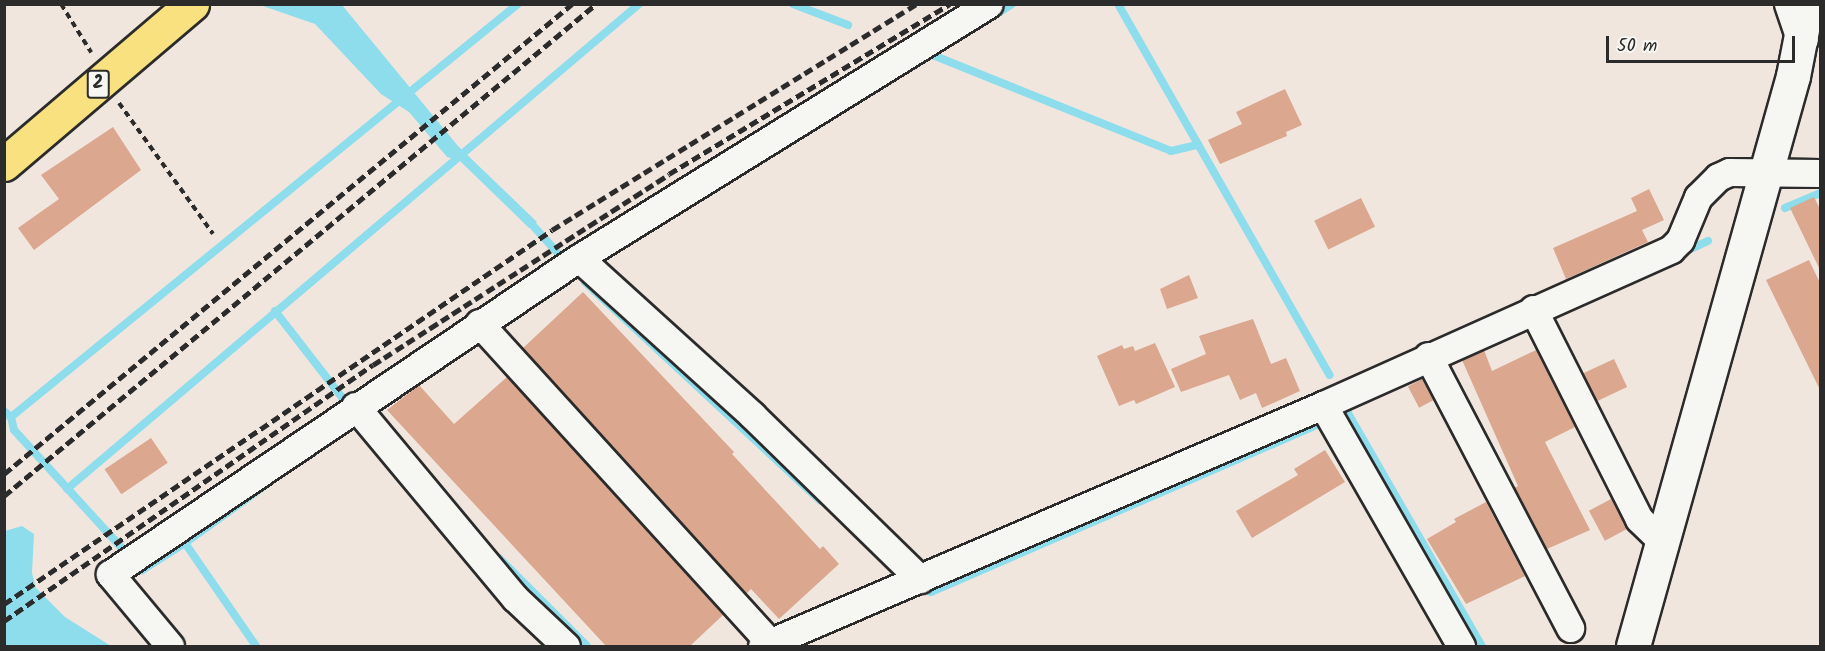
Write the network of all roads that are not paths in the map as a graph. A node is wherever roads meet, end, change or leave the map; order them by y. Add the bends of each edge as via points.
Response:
1 (192, 4) edge
2 (989, 4) edge
3 (1788, 4) edge
4 (1807, 4) edge
5 (1821, 16) edge
6 (1801, 42) junction
7 (4, 164) edge
8 (1767, 172) junction
9 (1821, 173) edge
10 (578, 264) junction
11 (1537, 317) junction
12 (484, 329) junction
13 (1431, 363) junction
14 (360, 412) junction
15 (1328, 415) junction
16 (1662, 541) junction
17 (920, 579) junction
18 (1570, 628) dead end
19 (766, 645) edge
20 (170, 646) edge
21 (566, 646) edge
22 (1461, 646) edge
23 (1633, 646) edge

1 - 7 highway, 2, bridge
2 - 10 street
3 - 6 street
4 - 6 street
5 - 6 street
6 - 8 street
8 - 9 street
8 - 11 street via 1729,172 1718,177 1698,197 1676,245
8 - 16 street
10 - 12 street
10 - 17 street via 793,454
11 - 13 street
11 - 16 street via 1639,519
12 - 14 street
12 - 19 street
13 - 15 street
13 - 18 street
14 - 20 street via 110,574
14 - 21 street via 514,598
15 - 17 street
15 - 22 street
16 - 23 street
17 - 19 street

